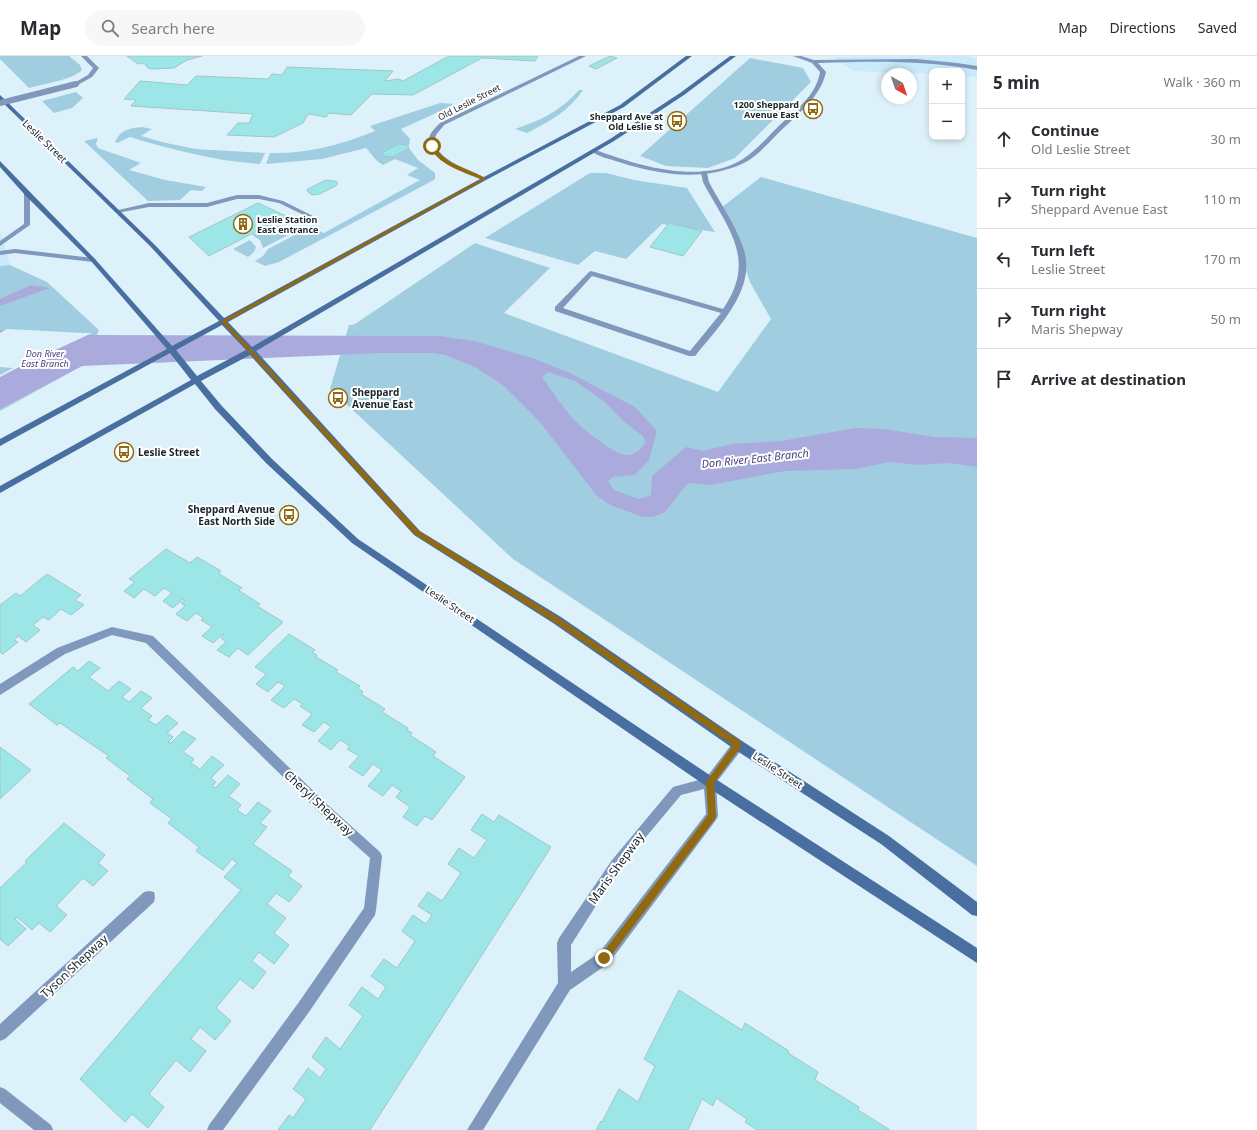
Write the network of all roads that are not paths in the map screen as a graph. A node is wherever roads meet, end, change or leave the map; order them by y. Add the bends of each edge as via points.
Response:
1 (84, 56) edge
2 (582, 56) edge
3 (689, 56) edge
4 (733, 56) edge
5 (796, 56) edge
6 (814, 62) junction
7 (977, 68) edge
8 (0, 97) edge
9 (0, 103) edge
10 (594, 151) junction
11 (0, 163) edge
12 (704, 173) junction
13 (484, 179) junction
14 (27, 194) junction
15 (117, 211) junction
16 (314, 218) dead end
17 (0, 244) edge
18 (0, 253) edge
19 (93, 260) junction
20 (725, 312) junction
21 (223, 321) junction
22 (172, 349) junction
23 (251, 351) junction
24 (196, 381) junction
25 (0, 443) edge
26 (0, 490) edge
27 (0, 690) edge
28 (738, 745) junction
29 (710, 782) junction
30 (149, 897) dead end
31 (977, 910) edge
32 (977, 956) edge
33 (565, 985) junction
34 (0, 1034) edge
35 (0, 1094) edge
36 (46, 1130) edge
37 (214, 1130) edge
38 (474, 1130) edge

1 - 9 street, bridge via 96,68 90,76 76,84
2 - 13 street, Old Leslie Street via 442,124 435,130 432,146 439,156
3 - 13 main road via 622,106
4 - 10 main road via 648,119
5 - 6 street
6 - 7 street via 924,59
6 - 12 street via 823,72 822,80 819,87 793,116 744,160 726,169
8 - 15 main road, Leslie Street
10 - 12 street via 660,171
10 - 23 main road
11 - 14 main road, Leslie Street
12 - 20 street via 706,182 741,248 744,273 738,291
13 - 21 main road
14 - 17 street via 27,225
14 - 19 main road, Leslie Street
15 - 16 street via 149,205 207,206 236,197 259,197 281,202
15 - 21 main road, Leslie Street
18 - 19 street via 15,251
19 - 22 main road, Leslie Street
20 - 20 street via 591,273 558,309 692,354
21 - 22 main road
21 - 23 main road, Leslie Street
22 - 24 main road, Leslie Street
22 - 25 main road
23 - 24 main road
23 - 28 main road, Leslie Street via 416,533 557,620
24 - 26 main road
24 - 29 main road, Leslie Street via 269,461 355,541
27 - 37 street, Cheryl Shepway via 61,651 112,631 149,639 326,811 376,856 370,910 304,1007
28 - 29 street
28 - 31 main road, Leslie Street via 885,840
29 - 32 main road, Leslie Street
29 - 33 street via 712,816 604,958
29 - 33 street, Maris Shepway via 677,791 616,864 564,943
30 - 34 street, Tyson Shepway
33 - 38 street
35 - 36 street

